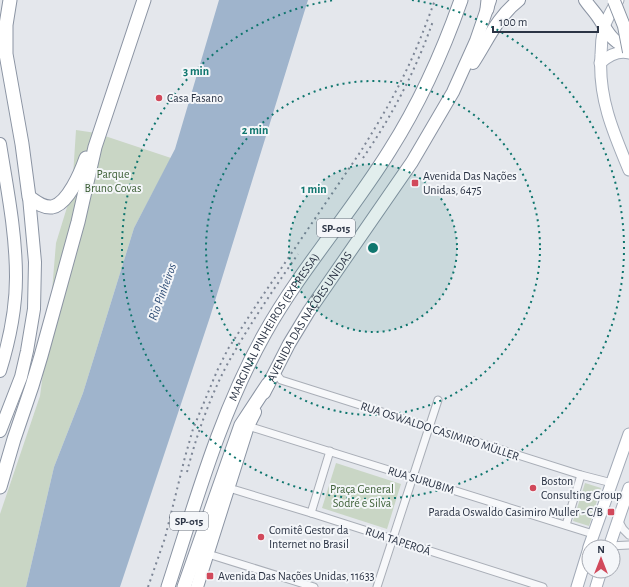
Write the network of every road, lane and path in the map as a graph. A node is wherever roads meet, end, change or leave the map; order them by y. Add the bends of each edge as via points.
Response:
1 (10, 0) edge
2 (144, 0) edge
3 (461, 0) edge
4 (520, 0) edge
5 (585, 0) edge
6 (614, 0) edge
7 (618, 0) edge
8 (489, 3) edge
9 (604, 27) junction
10 (629, 47) edge
11 (629, 52) edge
12 (600, 63) junction
13 (453, 92) junction
14 (103, 122) junction
15 (0, 144) edge
16 (629, 170) edge
17 (29, 197) junction
18 (276, 369) junction
19 (0, 371) edge
20 (268, 384) junction
21 (438, 400) dead end
22 (248, 426) junction
23 (429, 427) junction
24 (0, 431) edge
25 (629, 434) edge
26 (330, 451) junction
27 (580, 475) junction
28 (413, 478) junction
29 (612, 483) junction
30 (0, 487) edge
31 (229, 488) junction
32 (629, 488) edge
33 (311, 513) junction
34 (618, 520) junction
35 (566, 525) junction
36 (593, 534) junction
37 (629, 535) edge
38 (393, 539) junction
39 (591, 539) edge
40 (612, 539) edge
41 (208, 554) junction
42 (581, 574) edge
43 (290, 580) junction
44 (168, 587) edge
45 (184, 587) edge
46 (197, 587) edge
47 (288, 587) edge
48 (314, 587) edge
49 (377, 587) edge
50 (541, 587) edge
51 (577, 587) edge

1 - 17 highway via 6,25 6,54
2 - 14 highway
3 - 44 highway, MARGINAL PINHEIROS (EXPRESSA) / SP-015 via 420,99 390,150 265,332 248,366 215,442
4 - 13 highway via 502,17
5 - 9 highway
6 - 11 highway, bridge via 624,26
7 - 9 main road
8 - 13 highway, AVENIDA DAS NAÇÕES UNIDAS via 476,41
9 - 10 highway via 616,41
9 - 12 main road
11 - 12 main road via 608,57
12 - 16 main road via 605,104
13 - 18 highway, AVENIDA DAS NAÇÕES UNIDAS via 412,162 309,311
14 - 17 highway via 79,176 62,202 53,207 44,206
14 - 30 highway via 39,364
15 - 19 highway via 11,211 16,278 10,328
17 - 24 highway via 35,262 34,309 20,377
18 - 20 highway, AVENIDA DAS NAÇÕES UNIDAS
18 - 23 street, RUA OSWALDO CASIMIRO MÜLLER via 281,380
20 - 22 highway, AVENIDA DAS NAÇÕES UNIDAS
20 - 45 highway via 241,425
21 - 23 street
22 - 26 street, RUA SURUBIM
22 - 31 highway, AVENIDA DAS NAÇÕES UNIDAS
23 - 27 street, RUA OSWALDO CASIMIRO MÜLLER
23 - 28 street
25 - 29 main road
26 - 28 street, RUA SURUBIM
26 - 33 street
27 - 29 street, RUA OSWALDO CASIMIRO MÜLLER
27 - 35 street
28 - 35 street, RUA SURUBIM
28 - 38 street
29 - 36 main road
31 - 33 street, RUA TAPEROÁ
31 - 41 highway, AVENIDA DAS NAÇÕES UNIDAS
32 - 34 main road
33 - 38 street, RUA TAPEROÁ
34 - 37 street
34 - 40 main road
35 - 36 street, RUA SURUBIM
36 - 39 main road
38 - 49 street
38 - 50 street, RUA TAPEROÁ
41 - 43 street
41 - 46 highway, AVENIDA DAS NAÇÕES UNIDAS
42 - 51 main road
43 - 47 street
43 - 48 street

